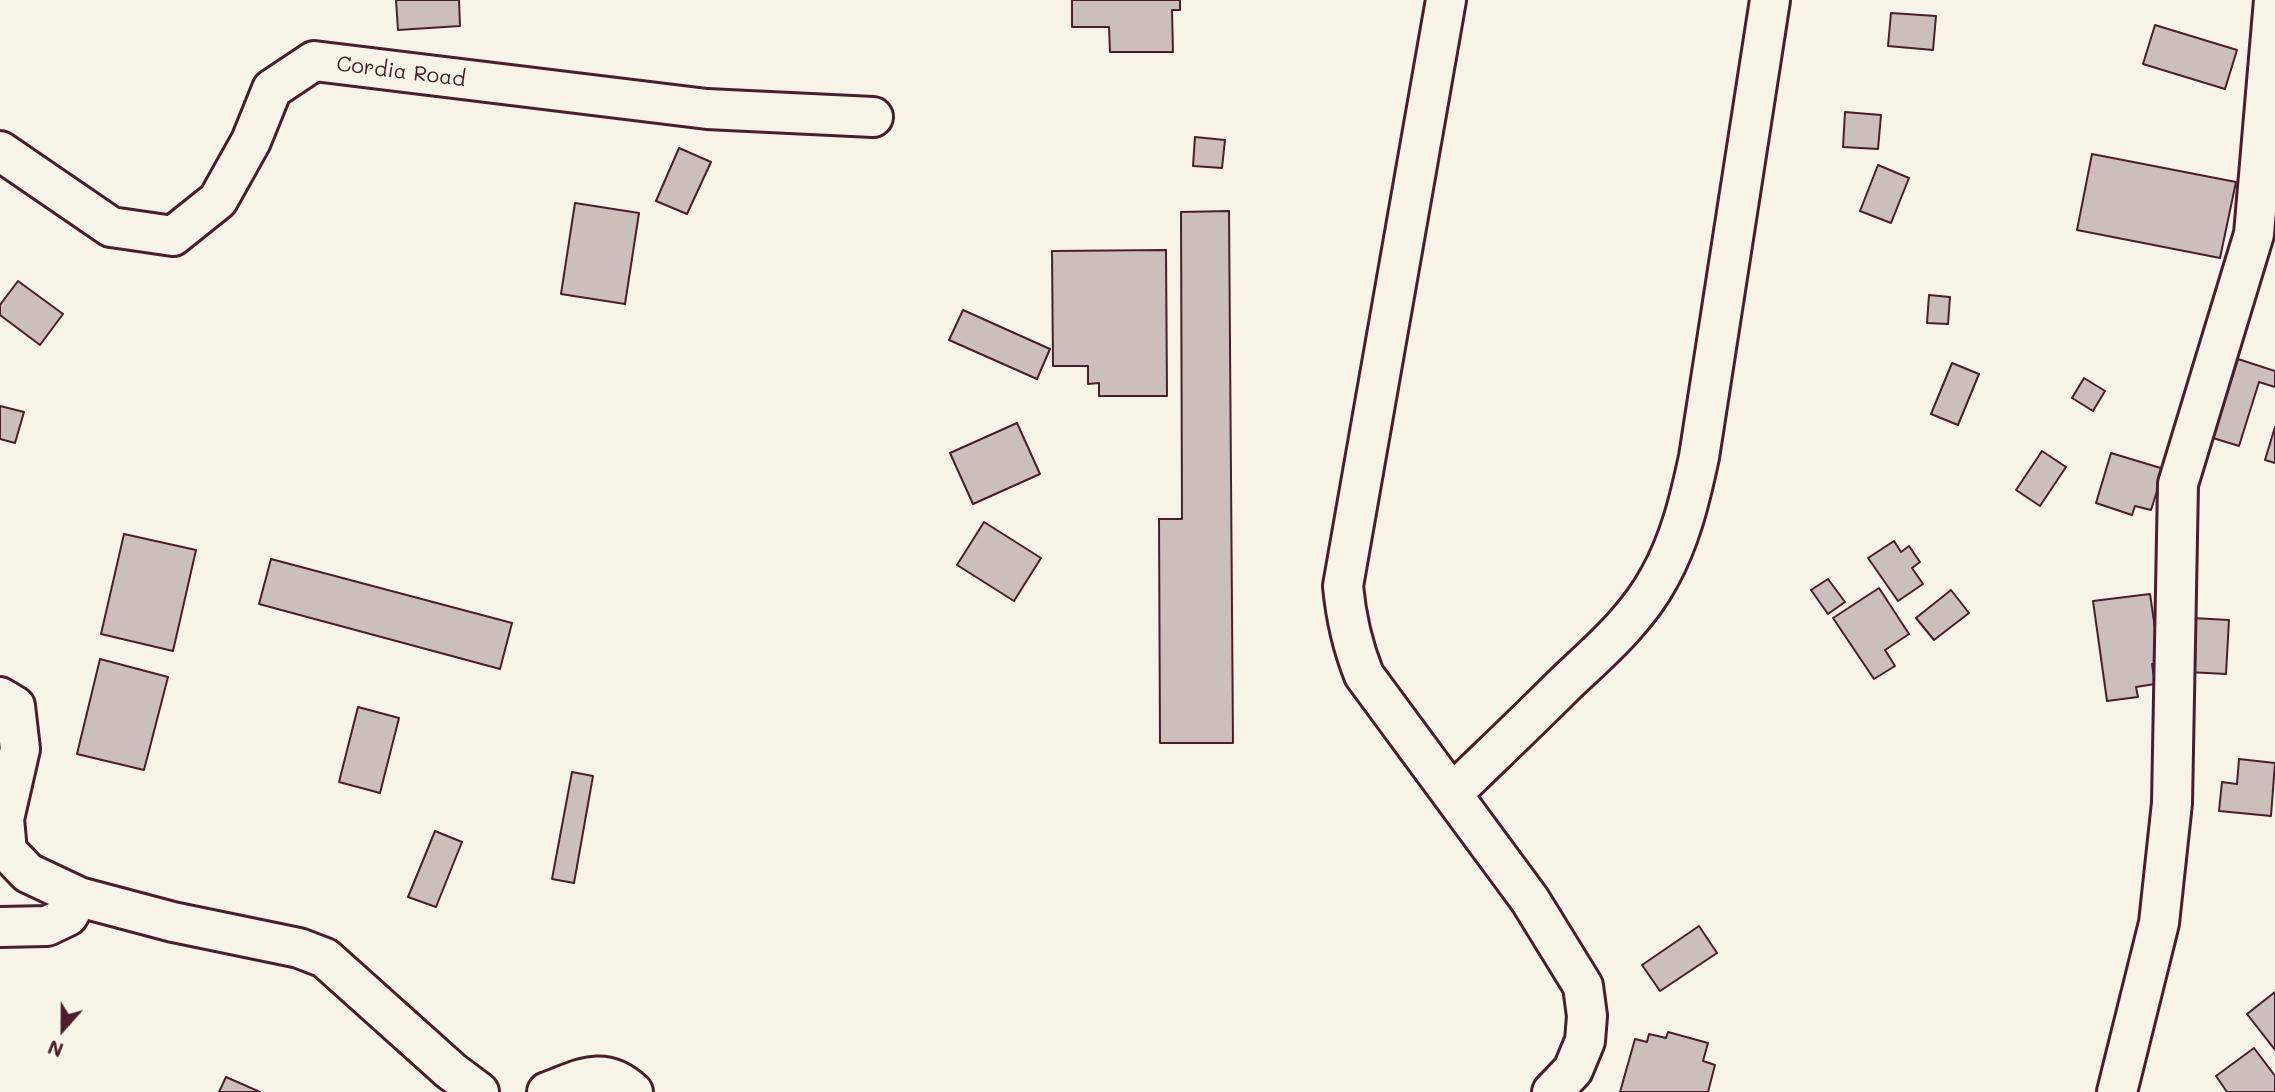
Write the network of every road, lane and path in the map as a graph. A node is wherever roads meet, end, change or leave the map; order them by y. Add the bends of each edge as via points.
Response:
1 (1446, 0) edge
2 (1770, 0) edge
3 (2274, 0) edge
4 (873, 117) dead end
5 (0, 152) edge
6 (2267, 173) edge
7 (0, 697) edge
8 (1452, 794) junction
9 (79, 897) junction
10 (0, 927) edge
11 (479, 1092) edge
12 (547, 1092) edge
13 (633, 1092) edge
14 (1552, 1092) edge
15 (2117, 1092) edge

1 - 8 street via 1343,586 1346,619 1364,675
2 - 8 street via 1699,457 1679,535 1659,579 1635,613
3 - 6 street
4 - 5 street, Cordia Road via 707,109 314,61 272,89 251,141 218,200 173,236 111,227
6 - 15 street via 2254,234 2178,484 2172,803 2159,923
7 - 9 street via 15,706 20,749 4,819 7,851 28,873
8 - 14 street via 1530,900 1583,986 1585,1041 1573,1070
9 - 10 street via 68,916 47,926
9 - 11 street via 299,948 324,958
12 - 13 street via 593,1075 612,1077

